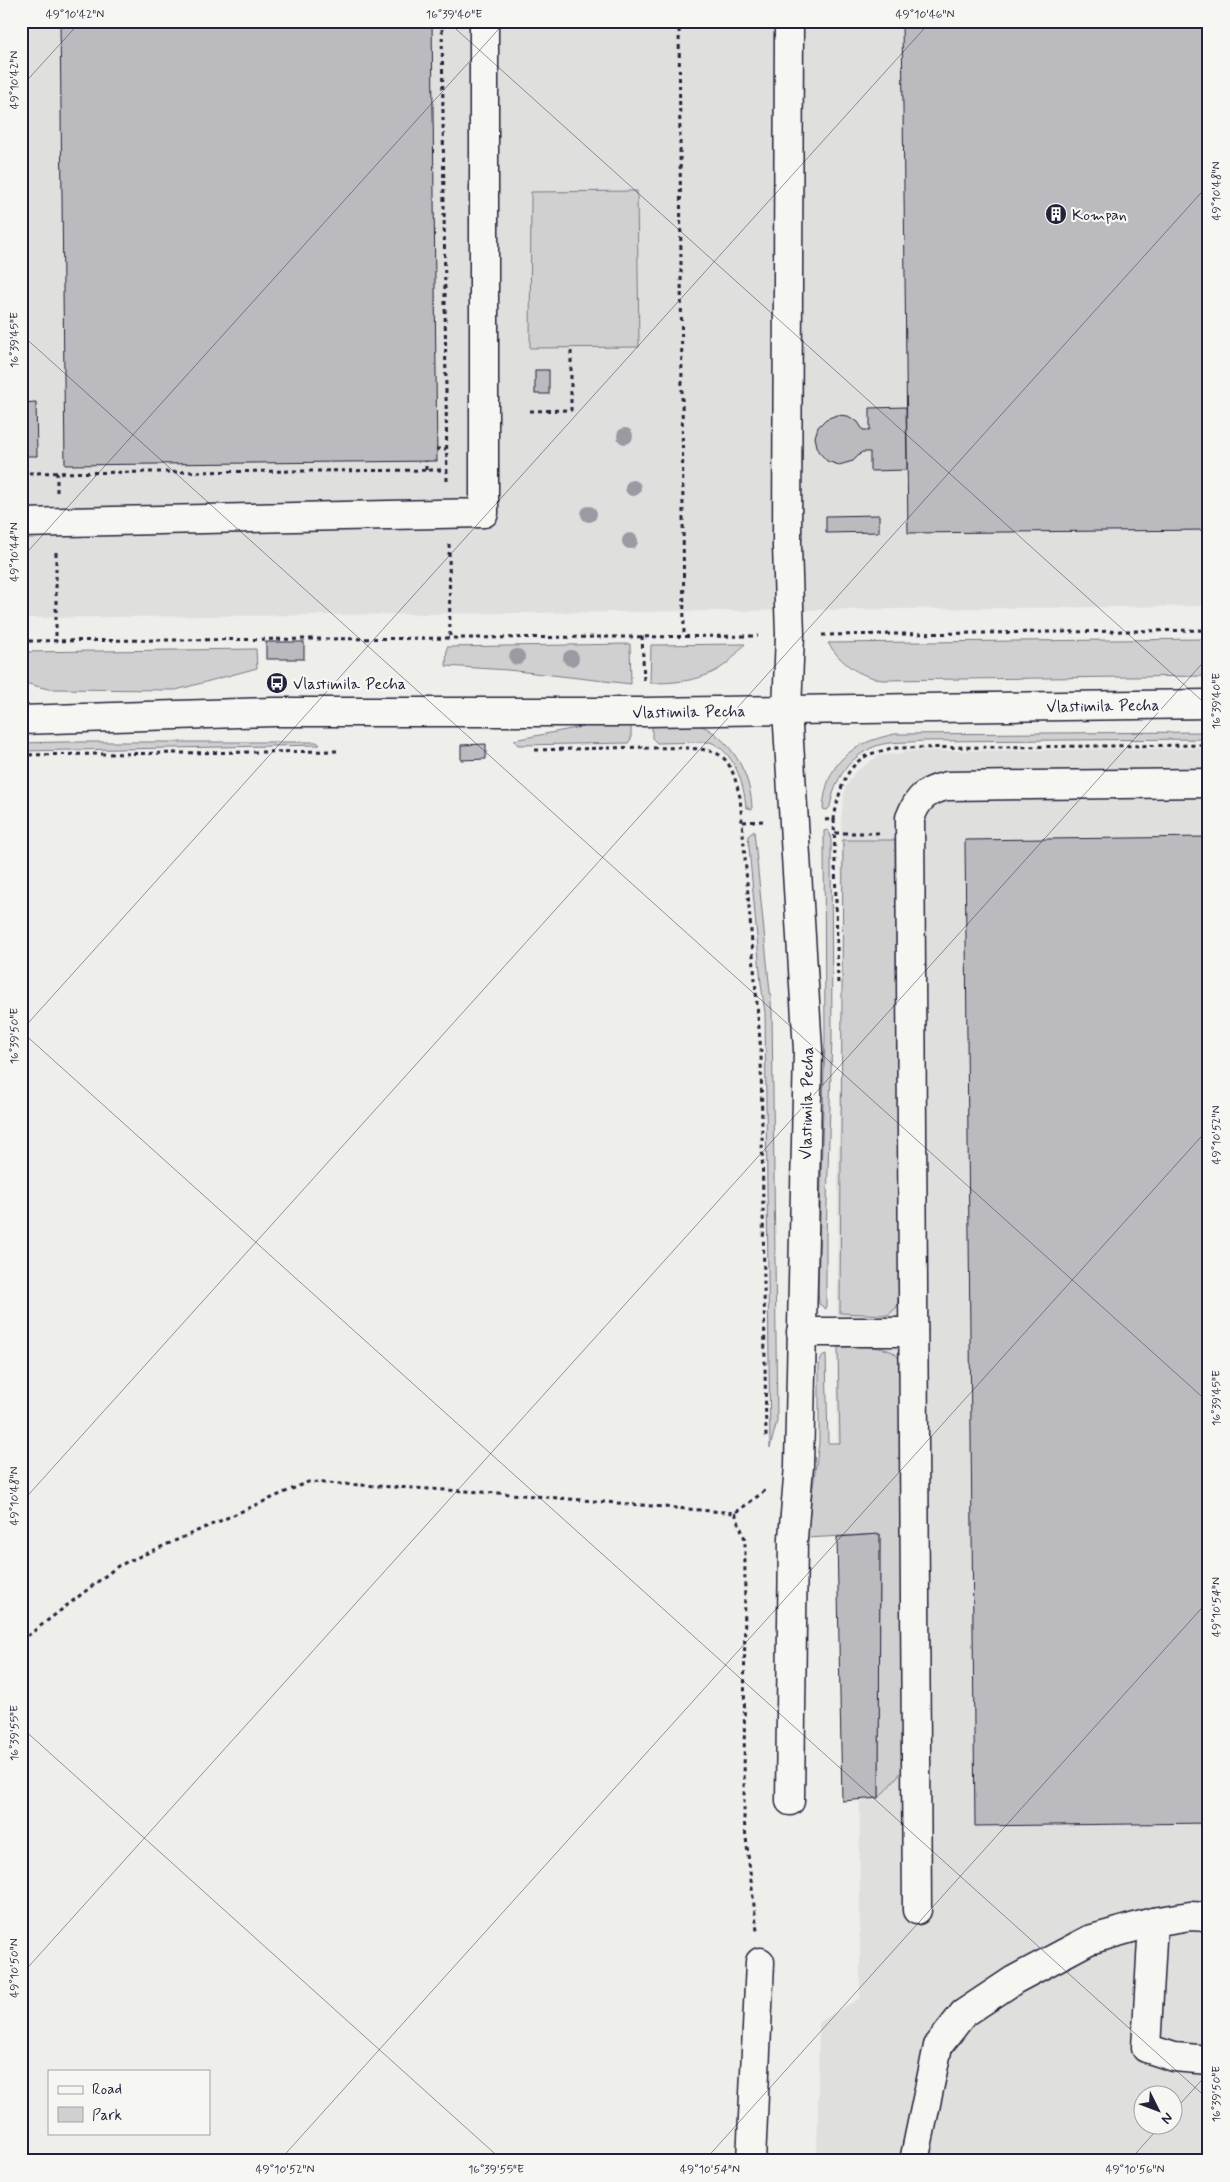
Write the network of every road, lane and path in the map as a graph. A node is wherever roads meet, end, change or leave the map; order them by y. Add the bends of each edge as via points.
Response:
1 (442, 21) edge
2 (484, 21) edge
3 (679, 21) edge
4 (789, 21) edge
5 (571, 347) dead end
6 (530, 411) dead end
7 (436, 449) dead end
8 (446, 449) junction
9 (426, 461) dead end
10 (426, 470) junction
11 (446, 470) junction
12 (21, 473) edge
13 (57, 473) junction
14 (447, 485) dead end
15 (56, 501) dead end
16 (21, 523) edge
17 (449, 536) dead end
18 (56, 548) dead end
19 (1209, 630) edge
20 (790, 635) junction
21 (642, 636) junction
22 (684, 636) junction
23 (450, 638) junction
24 (21, 641) edge
25 (56, 641) junction
26 (644, 688) dead end
27 (1209, 704) edge
28 (787, 710) junction
29 (21, 720) edge
30 (645, 739) dead end
31 (1209, 745) edge
32 (645, 748) junction
33 (534, 750) dead end
34 (337, 751) dead end
35 (21, 755) edge
36 (1209, 783) edge
37 (818, 820) dead end
38 (835, 833) dead end
39 (910, 833) junction
40 (801, 1332) junction
41 (913, 1332) junction
42 (766, 1440) dead end
43 (799, 1466) junction
44 (766, 1480) dead end
45 (766, 1490) junction
46 (736, 1513) junction
47 (21, 1641) edge
48 (790, 1801) dead end
49 (917, 1910) dead end
50 (1209, 1917) edge
51 (1153, 1922) junction
52 (760, 1962) joint
53 (1209, 2060) edge
54 (751, 2161) edge
55 (914, 2161) edge

1 - 8 path
2 - 16 street via 484,513
3 - 22 path
4 - 20 street via 787,546
5 - 6 path via 571,410
7 - 8 path
8 - 11 path
9 - 10 path
10 - 11 path
10 - 13 path
11 - 14 path
12 - 13 path
13 - 15 path
17 - 23 path
18 - 25 path
19 - 20 path
20 - 22 path
20 - 28 street
21 - 22 path
21 - 23 path
21 - 26 path
23 - 25 path
24 - 25 path
27 - 28 street, Vlastimila Pecha
28 - 29 street, Vlastimila Pecha via 273,712
28 - 40 street, Vlastimila Pecha via 808,1050
30 - 32 path
31 - 37 path via 891,748 867,756 854,766 843,782 834,819
32 - 33 path
32 - 42 path via 704,750 721,755 731,769 740,797 760,1053
34 - 35 path
36 - 39 street via 946,786 930,790 914,806
38 - 39 path
39 - 41 street
40 - 41 street
40 - 43 street, Vlastimila Pecha
41 - 49 street
43 - 45 path
43 - 48 street, Vlastimila Pecha via 793,1538
44 - 45 path
45 - 46 path
46 - 47 path via 499,1493 308,1482 118,1566
46 - 52 path via 745,1539 744,1820
50 - 51 street via 1190,1916
51 - 53 street via 1146,2048 1174,2057
51 - 55 street via 1089,1940 1014,1980 963,2014 938,2046
52 - 54 street

